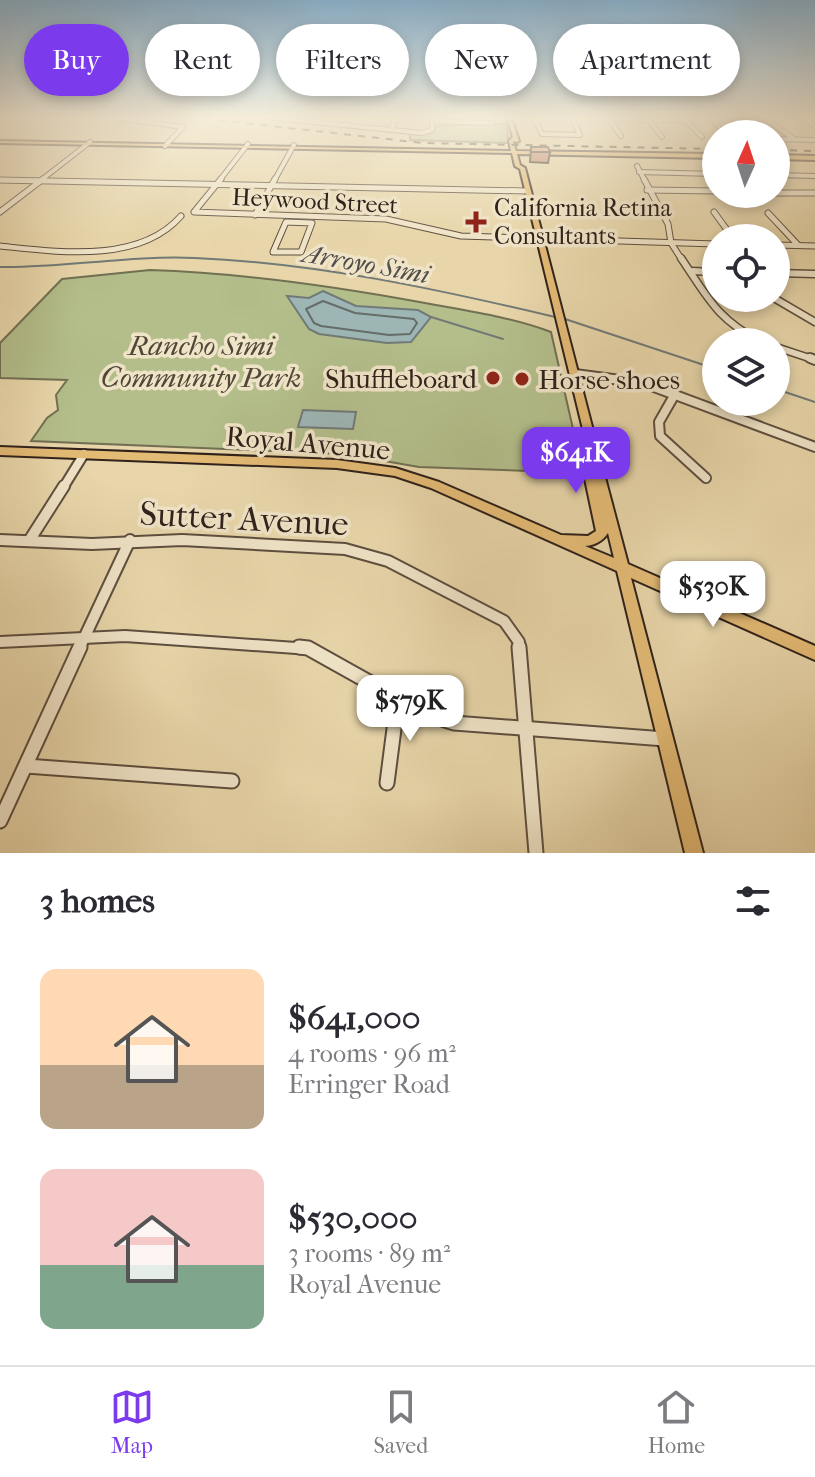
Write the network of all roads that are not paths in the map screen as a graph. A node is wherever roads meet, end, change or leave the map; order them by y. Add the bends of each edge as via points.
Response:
1 (70, 157) edge
2 (238, 157) edge
3 (287, 157) edge
4 (517, 157) edge
5 (691, 167) dead end
6 (795, 169) dead end
7 (697, 173) junction
8 (702, 173) edge
9 (790, 175) edge
10 (804, 175) junction
11 (815, 176) edge
12 (0, 180) edge
13 (38, 181) junction
14 (215, 185) junction
15 (271, 186) junction
16 (647, 190) junction
17 (527, 191) junction
18 (702, 191) edge
19 (790, 193) edge
20 (815, 193) edge
21 (0, 212) edge
22 (714, 212) dead end
23 (197, 213) junction
24 (768, 213) dead end
25 (255, 215) junction
26 (301, 219) junction
27 (723, 224) edge
28 (540, 240) junction
29 (671, 243) junction
30 (702, 244) edge
31 (790, 245) edge
32 (798, 245) junction
33 (0, 246) edge
34 (815, 246) edge
35 (691, 271) junction
36 (702, 271) edge
37 (790, 273) edge
38 (815, 274) edge
39 (790, 307) edge
40 (815, 322) edge
41 (737, 328) edge
42 (790, 352) edge
43 (815, 360) edge
44 (575, 374) junction
45 (675, 394) junction
46 (815, 447) edge
47 (594, 449) junction
48 (0, 451) edge
49 (84, 454) junction
50 (706, 478) dead end
51 (551, 537) junction
52 (0, 540) edge
53 (130, 540) junction
54 (29, 541) junction
55 (625, 570) junction
56 (83, 638) junction
57 (0, 642) edge
58 (815, 653) edge
59 (398, 698) junction
60 (523, 726) junction
61 (665, 739) junction
62 (26, 766) junction
63 (232, 781) dead end
64 (387, 783) dead end
65 (0, 821) edge
66 (536, 853) edge
67 (694, 853) edge

1 - 13 street
2 - 14 street
3 - 15 street
4 - 17 main road
5 - 7 street
6 - 10 street
7 - 8 street
7 - 16 street via 638,169
9 - 10 street
10 - 11 street
12 - 13 street
13 - 14 street
13 - 21 street
14 - 15 street
14 - 23 street
15 - 17 street
15 - 25 street
16 - 18 street
16 - 29 street via 668,224
17 - 28 main road
19 - 20 street
22 - 27 street
23 - 25 street, Heywood Street
23 - 33 street, Heywood Street via 182,214 156,239 123,245 65,251
24 - 32 street
25 - 26 street, Heywood Street
26 - 26 street via 312,223 301,252 273,252 286,222
26 - 28 street, Heywood Street via 386,219 448,235
28 - 29 street, Heywood Street
28 - 44 main road
29 - 30 street, Heywood Street
29 - 35 street
31 - 32 street
32 - 34 street
35 - 36 street
35 - 41 street via 723,320
37 - 38 street
39 - 40 street
42 - 43 street
44 - 45 street via 624,378
44 - 47 main road
45 - 46 street
45 - 50 street via 659,422 660,436
47 - 51 main road via 586,460 602,533 590,541
47 - 55 main road
48 - 49 main road, Royal Avenue
49 - 51 main road, Royal Avenue via 375,468 435,485
49 - 54 street
51 - 55 main road, Royal Avenue
52 - 54 street, Sutter Avenue
53 - 54 street, Sutter Avenue
53 - 56 street
53 - 60 street, Sutter Avenue via 323,546 388,561 511,627 519,642
55 - 58 main road, Royal Avenue
55 - 61 main road
56 - 57 street
56 - 59 street via 308,648
56 - 62 street
59 - 60 street via 454,723
59 - 64 street
60 - 61 street
60 - 66 street, Sutter Avenue
61 - 67 main road
62 - 63 street
62 - 65 street

